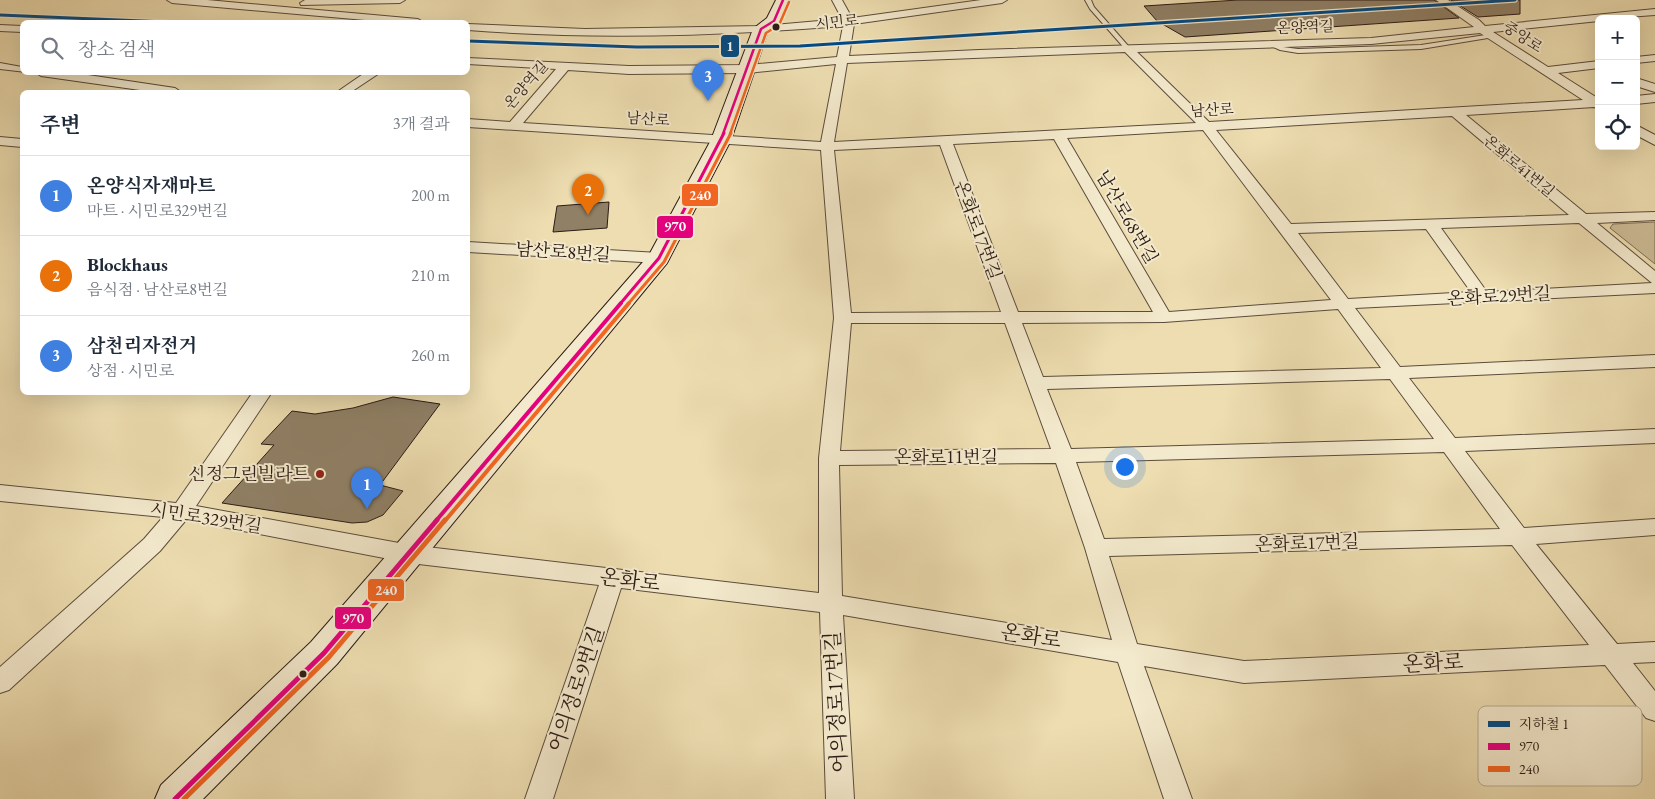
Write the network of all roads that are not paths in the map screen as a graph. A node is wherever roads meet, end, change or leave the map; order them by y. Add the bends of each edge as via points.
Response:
1 (172, 0) edge
2 (400, 0) edge
3 (784, 0) edge
4 (836, 0) edge
5 (1002, 0) edge
6 (1088, 0) edge
7 (1441, 0) edge
8 (299, 1) edge
9 (978, 2) edge
10 (285, 11) junction
11 (1655, 12) edge
12 (763, 13) edge
13 (394, 20) edge
14 (849, 22) junction
15 (470, 27) edge
16 (0, 28) edge
17 (20, 29) edge
18 (1487, 33) junction
19 (1128, 48) junction
20 (1655, 58) edge
21 (843, 60) junction
22 (1640, 60) edge
23 (470, 61) edge
24 (1595, 65) edge
25 (0, 66) edge
26 (1585, 66) junction
27 (564, 67) junction
28 (748, 69) junction
29 (1595, 69) edge
30 (20, 70) edge
31 (1546, 72) junction
32 (61, 75) edge
33 (370, 75) edge
34 (160, 80) dead end
35 (1640, 83) edge
36 (146, 88) junction
37 (1655, 88) edge
38 (160, 90) edge
39 (346, 90) edge
40 (1655, 98) edge
41 (1640, 100) edge
42 (1595, 102) edge
43 (1595, 104) edge
44 (1454, 112) junction
45 (470, 122) edge
46 (513, 126) junction
47 (1207, 126) junction
48 (1640, 132) edge
49 (1058, 135) junction
50 (720, 140) junction
51 (0, 141) edge
52 (945, 141) junction
53 (1655, 142) edge
54 (20, 143) edge
55 (827, 146) junction
56 (1655, 216) edge
57 (1584, 219) junction
58 (1430, 224) junction
59 (1287, 229) junction
60 (470, 247) edge
61 (659, 258) junction
62 (1655, 279) edge
63 (1655, 288) edge
64 (1482, 296) junction
65 (1343, 304) junction
66 (1164, 317) junction
67 (843, 318) junction
68 (1010, 319) junction
69 (1655, 361) edge
70 (1396, 373) junction
71 (1035, 383) junction
72 (261, 395) edge
73 (1655, 436) edge
74 (1450, 446) junction
75 (1064, 457) junction
76 (829, 458) junction
77 (0, 493) edge
78 (180, 511) junction
79 (1655, 527) edge
80 (1518, 537) junction
81 (1096, 548) junction
82 (410, 554) junction
83 (613, 578) junction
84 (831, 604) junction
85 (1127, 652) junction
86 (1655, 652) edge
87 (1613, 655) junction
88 (0, 682) edge
89 (1655, 710) edge
90 (189, 792) edge
91 (540, 799) edge
92 (840, 799) edge
93 (1178, 799) edge

1 - 10 street
2 - 8 street
3 - 12 main road via 774,21
4 - 14 street
5 - 9 street, 시민로
6 - 19 lane
7 - 18 street, 중앙로
8 - 10 street
9 - 14 street, 시민로
10 - 13 street
11 - 18 street, 온양역길
12 - 14 street, 시민로
12 - 15 street via 586,32
12 - 28 main road
14 - 21 street
16 - 17 street
18 - 19 street, 온양역길 via 1381,40
18 - 31 street, 중앙로
19 - 21 street, 온양역길
19 - 47 street
20 - 22 street
21 - 28 street, 온양역길
21 - 55 street
23 - 27 street, 온양역길
24 - 26 street, 중앙로
25 - 30 street
26 - 29 street
26 - 31 street, 중앙로
27 - 28 street, 온양역길
27 - 46 street, 온양역길
28 - 50 main road
31 - 42 street, 중앙로
32 - 36 street
33 - 39 street
34 - 36 street
35 - 37 street
36 - 38 street
40 - 41 street
43 - 44 street, 남산로
44 - 47 street, 남산로
44 - 57 street, 온화로41번길
45 - 46 street, 남산로
46 - 50 street, 남산로
47 - 49 street, 남산로
47 - 59 street
48 - 53 street
49 - 52 street, 남산로
49 - 66 street, 남산로68번길
50 - 55 street, 남산로
50 - 61 main road
51 - 54 street
52 - 55 street, 남산로
52 - 68 street, 온화로17번길
55 - 67 street
56 - 57 street
57 - 58 street
57 - 62 street, 온화로41번길
58 - 59 street
58 - 64 street
59 - 65 street
60 - 61 street, 남산로8번길
61 - 82 main road
63 - 64 street, 온화로29번길
64 - 65 street, 온화로29번길
65 - 66 street
65 - 70 street
66 - 68 street
67 - 68 street
67 - 76 street
68 - 71 street, 온화로17번길
69 - 70 street
70 - 71 street
70 - 74 street
71 - 75 street, 온화로17번길
72 - 78 street
73 - 74 street
74 - 75 street
74 - 80 street
75 - 76 street, 온화로11번길
75 - 81 street, 온화로17번길
76 - 84 street
77 - 78 street, 시민로329번길
78 - 82 street, 시민로329번길
78 - 88 street via 152,546
79 - 80 street
80 - 81 street, 온화로17번길
80 - 87 street
81 - 85 street, 온화로17번길
82 - 83 street, 온화로
82 - 90 main road via 324,653
83 - 84 street, 온화로
83 - 91 street, 어의정로9번길
84 - 85 street, 온화로
84 - 92 street, 어의정로17번길
85 - 87 street, 온화로 via 1244,672
85 - 93 street, 온화로17번길
86 - 87 street, 온화로
87 - 89 street

